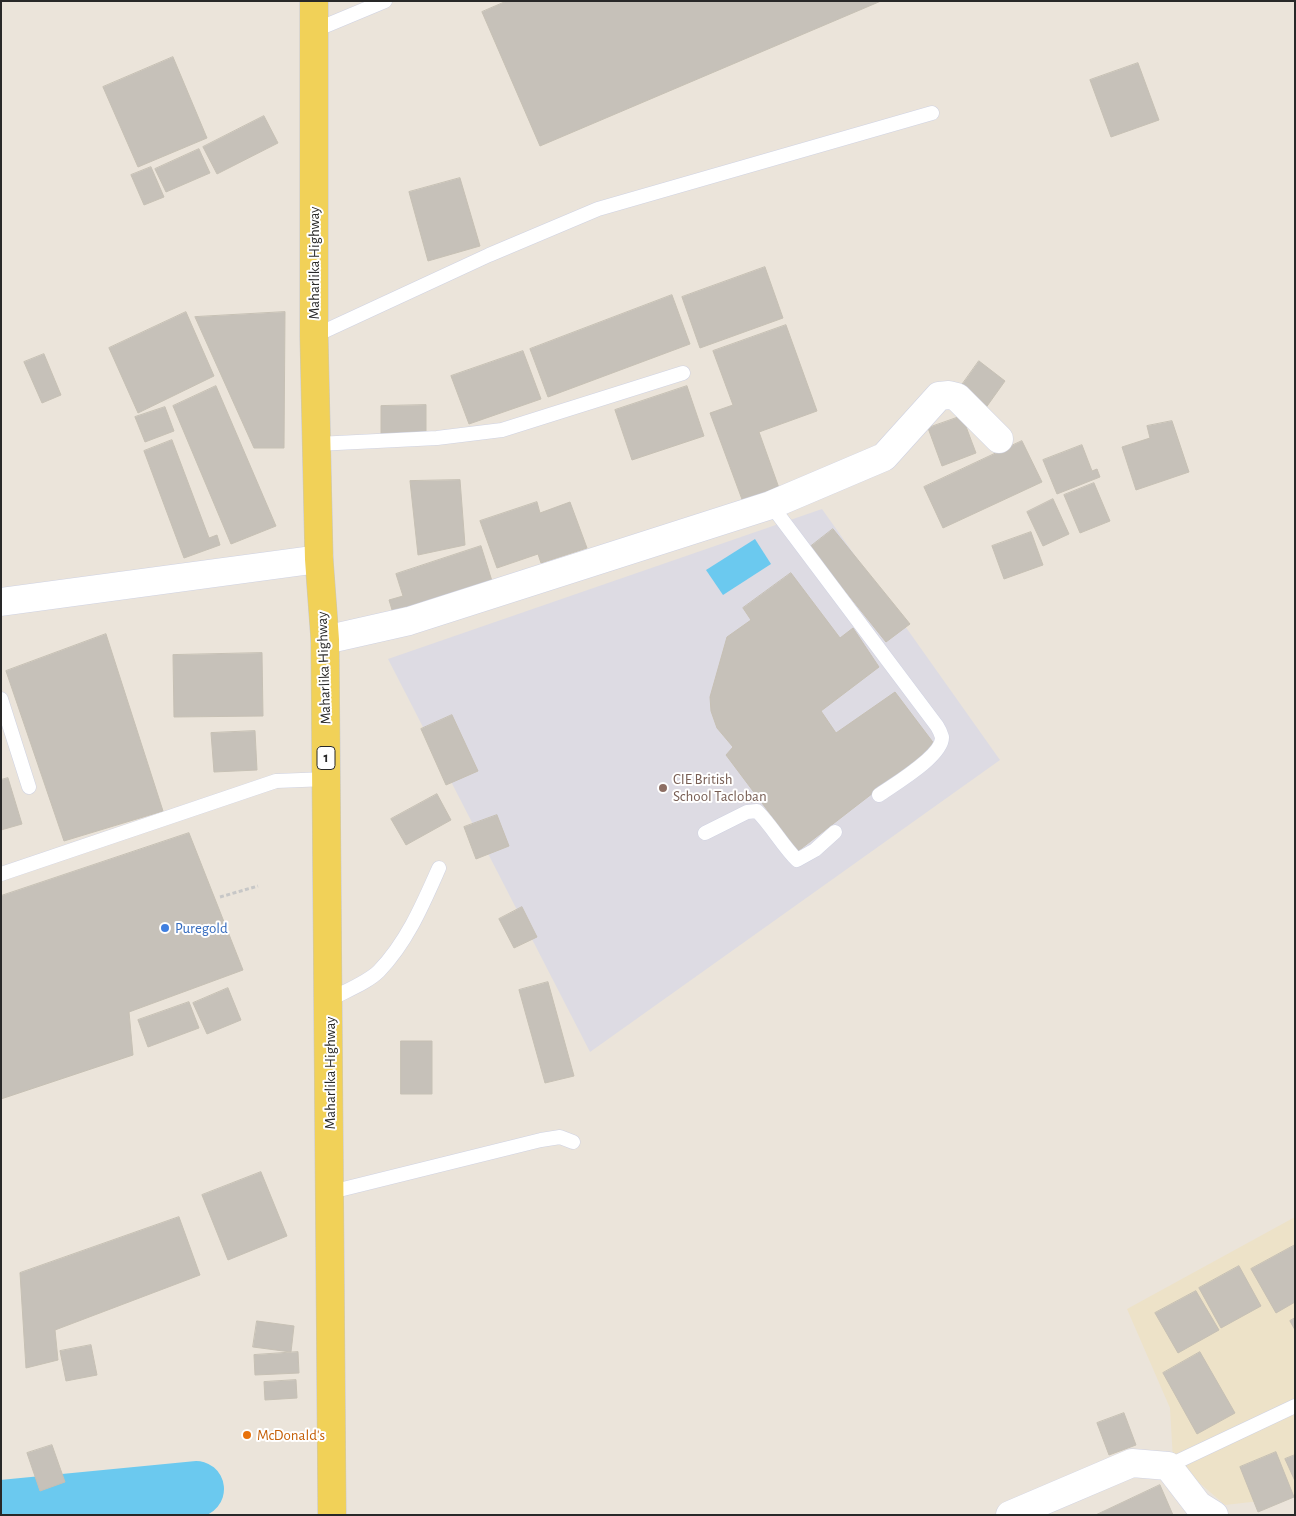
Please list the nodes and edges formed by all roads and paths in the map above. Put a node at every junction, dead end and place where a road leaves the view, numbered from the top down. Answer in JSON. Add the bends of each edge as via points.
{"nodes":[{"id":1,"x":314,"y":1,"type":"edge"},
{"id":2,"x":385,"y":1,"type":"edge"},
{"id":3,"x":313,"y":31,"type":"junction"},
{"id":4,"x":932,"y":113,"type":"dead end"},
{"id":5,"x":314,"y":336,"type":"junction"},
{"id":6,"x":682,"y":373,"type":"dead end"},
{"id":7,"x":999,"y":440,"type":"dead end"},
{"id":8,"x":317,"y":444,"type":"junction"},
{"id":9,"x":771,"y":505,"type":"junction"},
{"id":10,"x":319,"y":559,"type":"junction"},
{"id":11,"x":1,"y":602,"type":"edge"},
{"id":12,"x":325,"y":640,"type":"junction"},
{"id":13,"x":1,"y":699,"type":"edge"},
{"id":14,"x":327,"y":778,"type":"junction"},
{"id":15,"x":30,"y":787,"type":"dead end"},
{"id":16,"x":879,"y":795,"type":"dead end"},
{"id":17,"x":835,"y":832,"type":"dead end"},
{"id":18,"x":705,"y":833,"type":"dead end"},
{"id":19,"x":439,"y":868,"type":"dead end"},
{"id":20,"x":1,"y":874,"type":"edge"},
{"id":21,"x":258,"y":886,"type":"dead end"},
{"id":22,"x":220,"y":897,"type":"dead end"},
{"id":23,"x":329,"y":1000,"type":"junction"},
{"id":24,"x":573,"y":1142,"type":"dead end"},
{"id":25,"x":331,"y":1192,"type":"junction"},
{"id":26,"x":1295,"y":1406,"type":"edge"},
{"id":27,"x":1168,"y":1466,"type":"junction"},
{"id":28,"x":1046,"y":1508,"type":"edge"},
{"id":29,"x":332,"y":1515,"type":"edge"},
{"id":30,"x":1010,"y":1515,"type":"edge"},
{"id":31,"x":1214,"y":1515,"type":"edge"}],
"edges":[{"from":1,"to":3,"type":"main road","name":"Maharlika Highway","number":"1"},
{"from":2,"to":3,"type":"lane"},
{"from":3,"to":5,"type":"main road","name":"Maharlika Highway","number":"1"},
{"from":4,"to":5,"type":"lane","via":[[598,210],[490,255]]},
{"from":5,"to":8,"type":"main road","name":"Maharlika Highway","number":"1"},
{"from":6,"to":8,"type":"lane","via":[[502,430],[437,438]]},
{"from":7,"to":9,"type":"street","via":[[957,397],[939,396],[884,457]]},
{"from":8,"to":10,"type":"main road","name":"Maharlika Highway","number":"1"},
{"from":9,"to":12,"type":"street","via":[[409,622]]},
{"from":9,"to":16,"type":"lane","via":[[938,726],[942,737],[931,758]]},
{"from":10,"to":11,"type":"street"},
{"from":10,"to":12,"type":"main road","name":"Maharlika Highway","number":"1"},
{"from":12,"to":14,"type":"main road","name":"Maharlika Highway","number":"1"},
{"from":13,"to":15,"type":"lane"},
{"from":14,"to":20,"type":"lane","via":[[276,781]]},
{"from":14,"to":23,"type":"main road","name":"Maharlika Highway","number":"1"},
{"from":17,"to":18,"type":"lane","via":[[815,850],[797,860],[757,811],[747,812]]},
{"from":19,"to":23,"type":"lane","via":[[401,944],[378,972]]},
{"from":21,"to":22,"type":"path"},
{"from":23,"to":25,"type":"main road","name":"Maharlika Highway","number":"1"},
{"from":24,"to":25,"type":"lane","via":[[560,1137],[541,1140]]},
{"from":25,"to":29,"type":"main road","name":"Maharlika Highway","number":"1"},
{"from":26,"to":27,"type":"lane"},
{"from":27,"to":28,"type":"street","via":[[1132,1463]]},
{"from":27,"to":31,"type":"street","via":[[1198,1505]]},
{"from":28,"to":30,"type":"street"}]}
